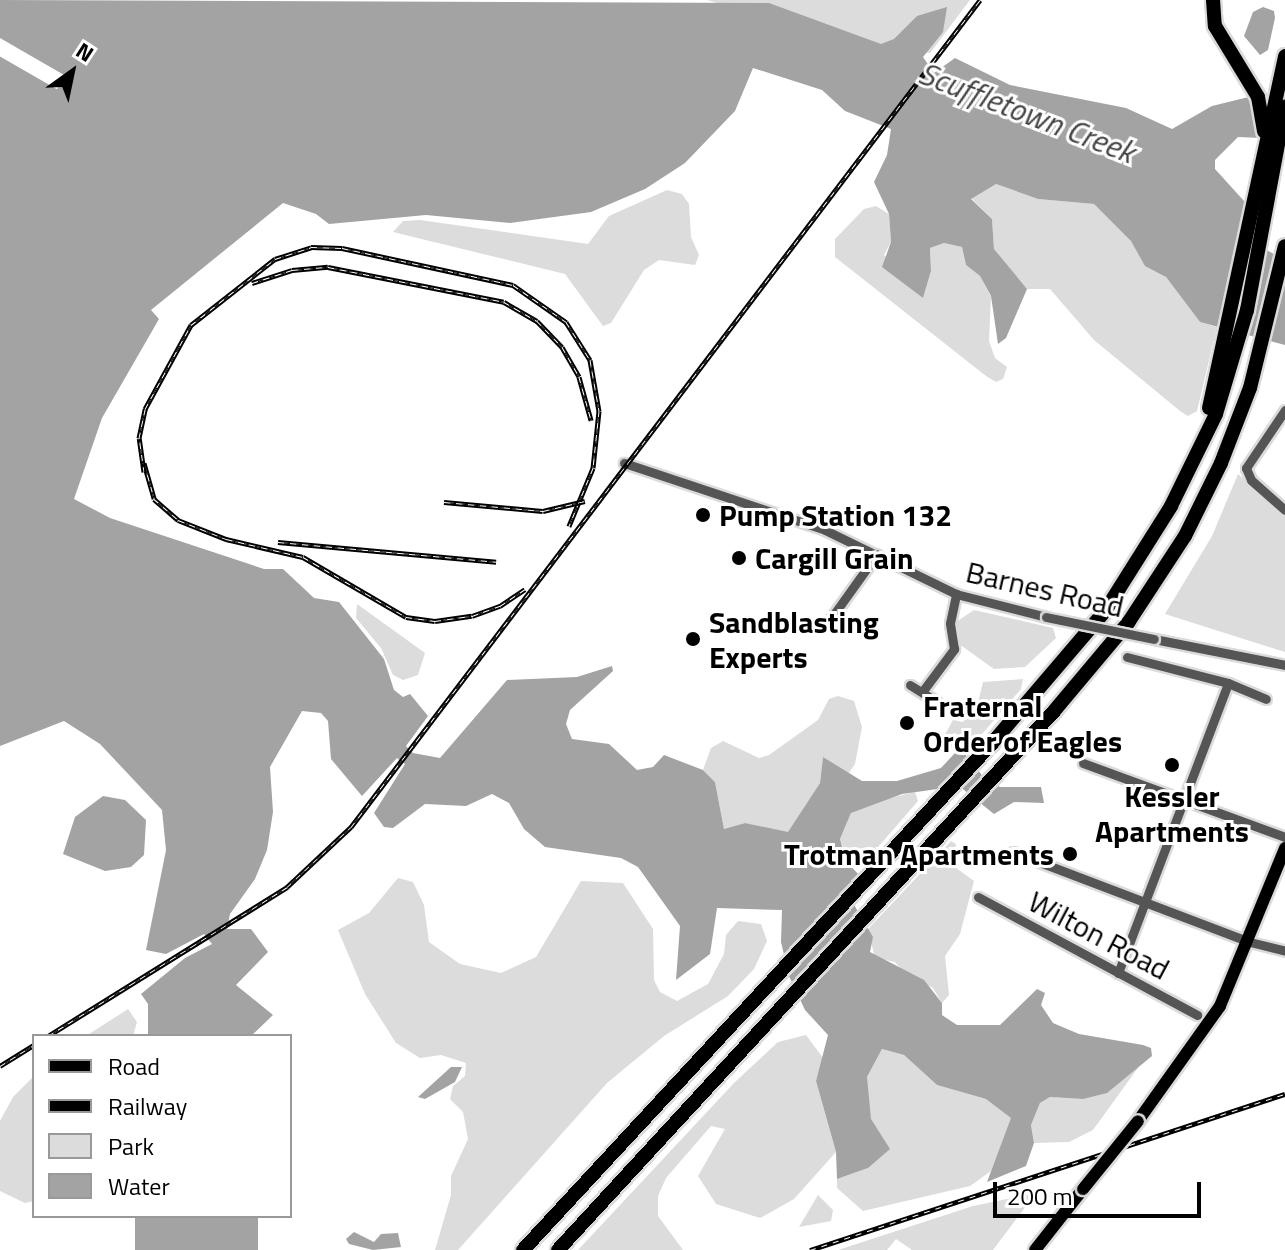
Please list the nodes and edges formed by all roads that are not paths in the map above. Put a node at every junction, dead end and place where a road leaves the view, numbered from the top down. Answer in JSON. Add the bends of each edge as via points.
{"nodes":[{"id":1,"x":1213,"y":0,"type":"edge"},
{"id":2,"x":1285,"y":56,"type":"edge"},
{"id":3,"x":1285,"y":107,"type":"edge"},
{"id":4,"x":1268,"y":164,"type":"junction"},
{"id":5,"x":1285,"y":246,"type":"edge"},
{"id":6,"x":1285,"y":410,"type":"edge"},
{"id":7,"x":624,"y":463,"type":"dead end"},
{"id":8,"x":1285,"y":510,"type":"edge"},
{"id":9,"x":877,"y":554,"type":"junction"},
{"id":10,"x":956,"y":594,"type":"junction"},
{"id":11,"x":829,"y":621,"type":"dead end"},
{"id":12,"x":1127,"y":657,"type":"dead end"},
{"id":13,"x":1285,"y":665,"type":"edge"},
{"id":14,"x":1228,"y":683,"type":"junction"},
{"id":15,"x":910,"y":685,"type":"dead end"},
{"id":16,"x":922,"y":692,"type":"junction"},
{"id":17,"x":1266,"y":699,"type":"dead end"},
{"id":18,"x":936,"y":701,"type":"dead end"},
{"id":19,"x":1083,"y":763,"type":"dead end"},
{"id":20,"x":1183,"y":799,"type":"junction"},
{"id":21,"x":1285,"y":837,"type":"edge"},
{"id":22,"x":1285,"y":848,"type":"edge"},
{"id":23,"x":1013,"y":852,"type":"dead end"},
{"id":24,"x":978,"y":897,"type":"dead end"},
{"id":25,"x":1145,"y":904,"type":"junction"},
{"id":26,"x":1250,"y":942,"type":"junction"},
{"id":27,"x":1285,"y":951,"type":"edge"},
{"id":28,"x":1118,"y":973,"type":"junction"},
{"id":29,"x":1197,"y":1015,"type":"dead end"},
{"id":30,"x":523,"y":1250,"type":"edge"},
{"id":31,"x":558,"y":1250,"type":"edge"},
{"id":32,"x":1035,"y":1250,"type":"edge"}],
"edges":[{"from":1,"to":4,"type":"highway","via":[[1212,17],[1220,38],[1252,83],[1264,120]]},
{"from":2,"to":4,"type":"highway"},
{"from":3,"to":4,"type":"highway"},
{"from":4,"to":30,"type":"highway","via":[[1230,354],[1197,455],[1105,611],[994,741]]},
{"from":5,"to":31,"type":"highway","via":[[1257,363],[1214,480],[1168,564],[1101,658]]},
{"from":6,"to":8,"type":"street","via":[[1248,458],[1247,471]]},
{"from":7,"to":9,"type":"street","name":"Barnes Road","via":[[825,530]]},
{"from":9,"to":10,"type":"street","name":"Barnes Road"},
{"from":9,"to":11,"type":"street"},
{"from":10,"to":13,"type":"street","name":"Barnes Road","bridge":true},
{"from":10,"to":16,"type":"street","via":[[950,623],[954,649]]},
{"from":12,"to":14,"type":"street","name":"Barnes Road"},
{"from":14,"to":17,"type":"street","name":"Barnes Road"},
{"from":14,"to":20,"type":"street"},
{"from":15,"to":16,"type":"street"},
{"from":16,"to":18,"type":"street"},
{"from":19,"to":20,"type":"street"},
{"from":20,"to":21,"type":"street"},
{"from":20,"to":25,"type":"street"},
{"from":22,"to":26,"type":"main road"},
{"from":23,"to":25,"type":"street"},
{"from":24,"to":28,"type":"street","name":"Wilton Road"},
{"from":25,"to":26,"type":"street"},
{"from":25,"to":28,"type":"street"},
{"from":26,"to":27,"type":"street"},
{"from":26,"to":32,"type":"main road","bridge":true,"via":[[1210,1023]]},
{"from":28,"to":29,"type":"street","name":"Wilton Road"}]}
